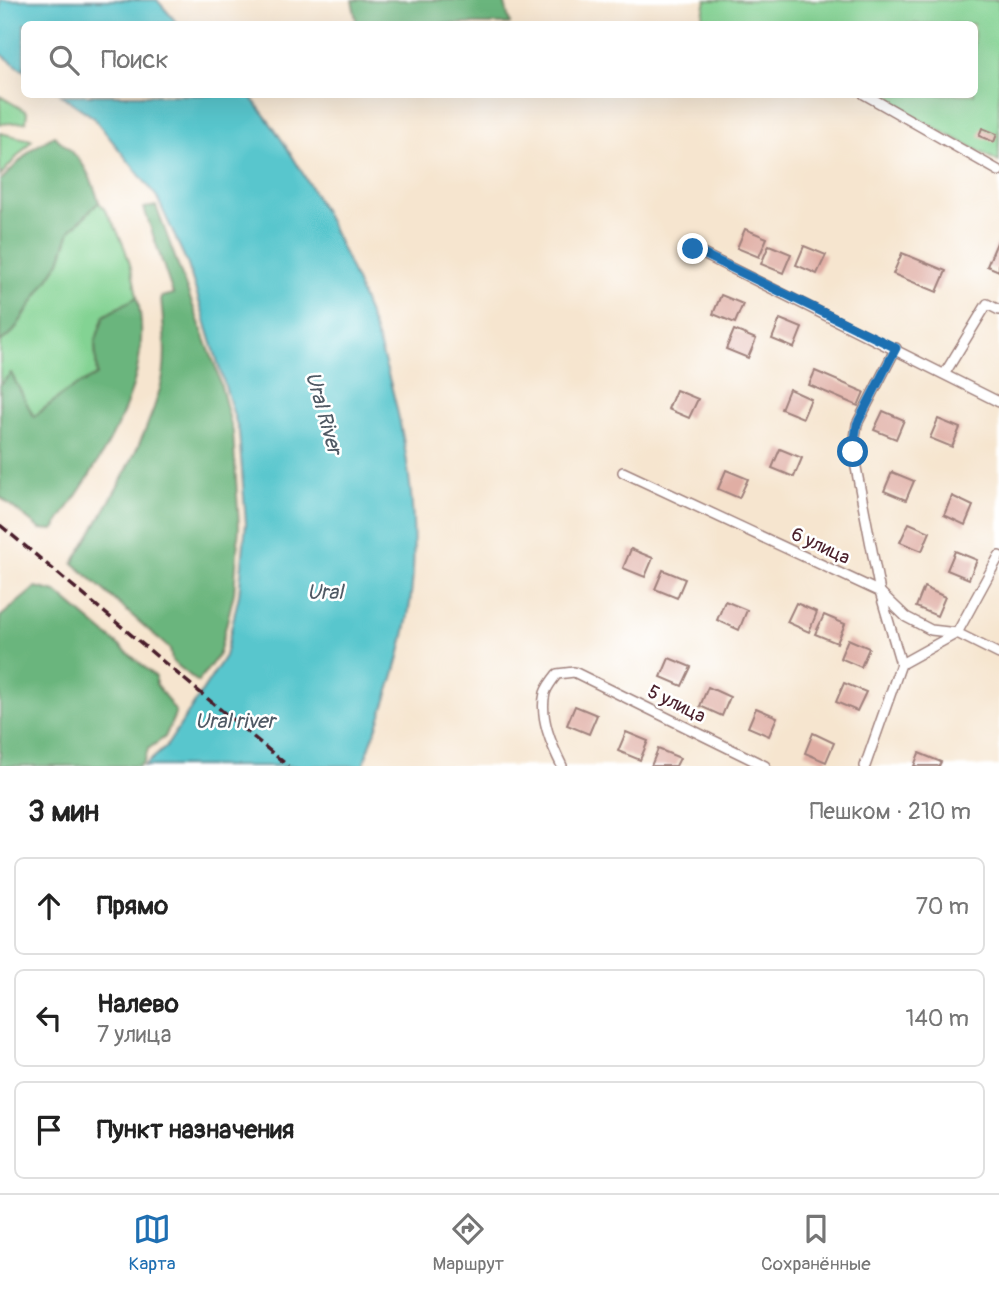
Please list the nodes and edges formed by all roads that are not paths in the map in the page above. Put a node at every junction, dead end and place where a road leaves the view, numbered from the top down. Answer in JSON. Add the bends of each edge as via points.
{"nodes":[{"id":1,"x":870,"y":98,"type":"edge"},
{"id":2,"x":999,"y":171,"type":"edge"},
{"id":3,"x":693,"y":249,"type":"dead end"},
{"id":4,"x":999,"y":310,"type":"edge"},
{"id":5,"x":896,"y":348,"type":"junction"},
{"id":6,"x":945,"y":373,"type":"junction"},
{"id":7,"x":999,"y":402,"type":"edge"},
{"id":8,"x":623,"y":472,"type":"dead end"},
{"id":9,"x":999,"y":556,"type":"edge"},
{"id":10,"x":880,"y":592,"type":"junction"},
{"id":11,"x":957,"y":633,"type":"junction"},
{"id":12,"x":999,"y":654,"type":"edge"},
{"id":13,"x":901,"y":664,"type":"junction"},
{"id":14,"x":562,"y":766,"type":"edge"},
{"id":15,"x":765,"y":766,"type":"edge"},
{"id":16,"x":865,"y":766,"type":"edge"}],
"edges":[{"from":1,"to":2,"type":"street"},
{"from":3,"to":5,"type":"street"},
{"from":4,"to":6,"type":"street","via":[[987,304]]},
{"from":5,"to":6,"type":"street"},
{"from":5,"to":10,"type":"street","via":[[857,424],[853,452]]},
{"from":6,"to":7,"type":"street"},
{"from":8,"to":10,"type":"street","name":"6 улица"},
{"from":9,"to":11,"type":"street"},
{"from":10,"to":11,"type":"street","name":"6 улица","via":[[906,617],[931,630]]},
{"from":10,"to":13,"type":"street"},
{"from":11,"to":12,"type":"street","name":"6 улица"},
{"from":11,"to":13,"type":"street"},
{"from":13,"to":16,"type":"street"},
{"from":14,"to":15,"type":"street","name":"5 улица","via":[[545,716],[545,692],[557,674],[574,672]]}]}
